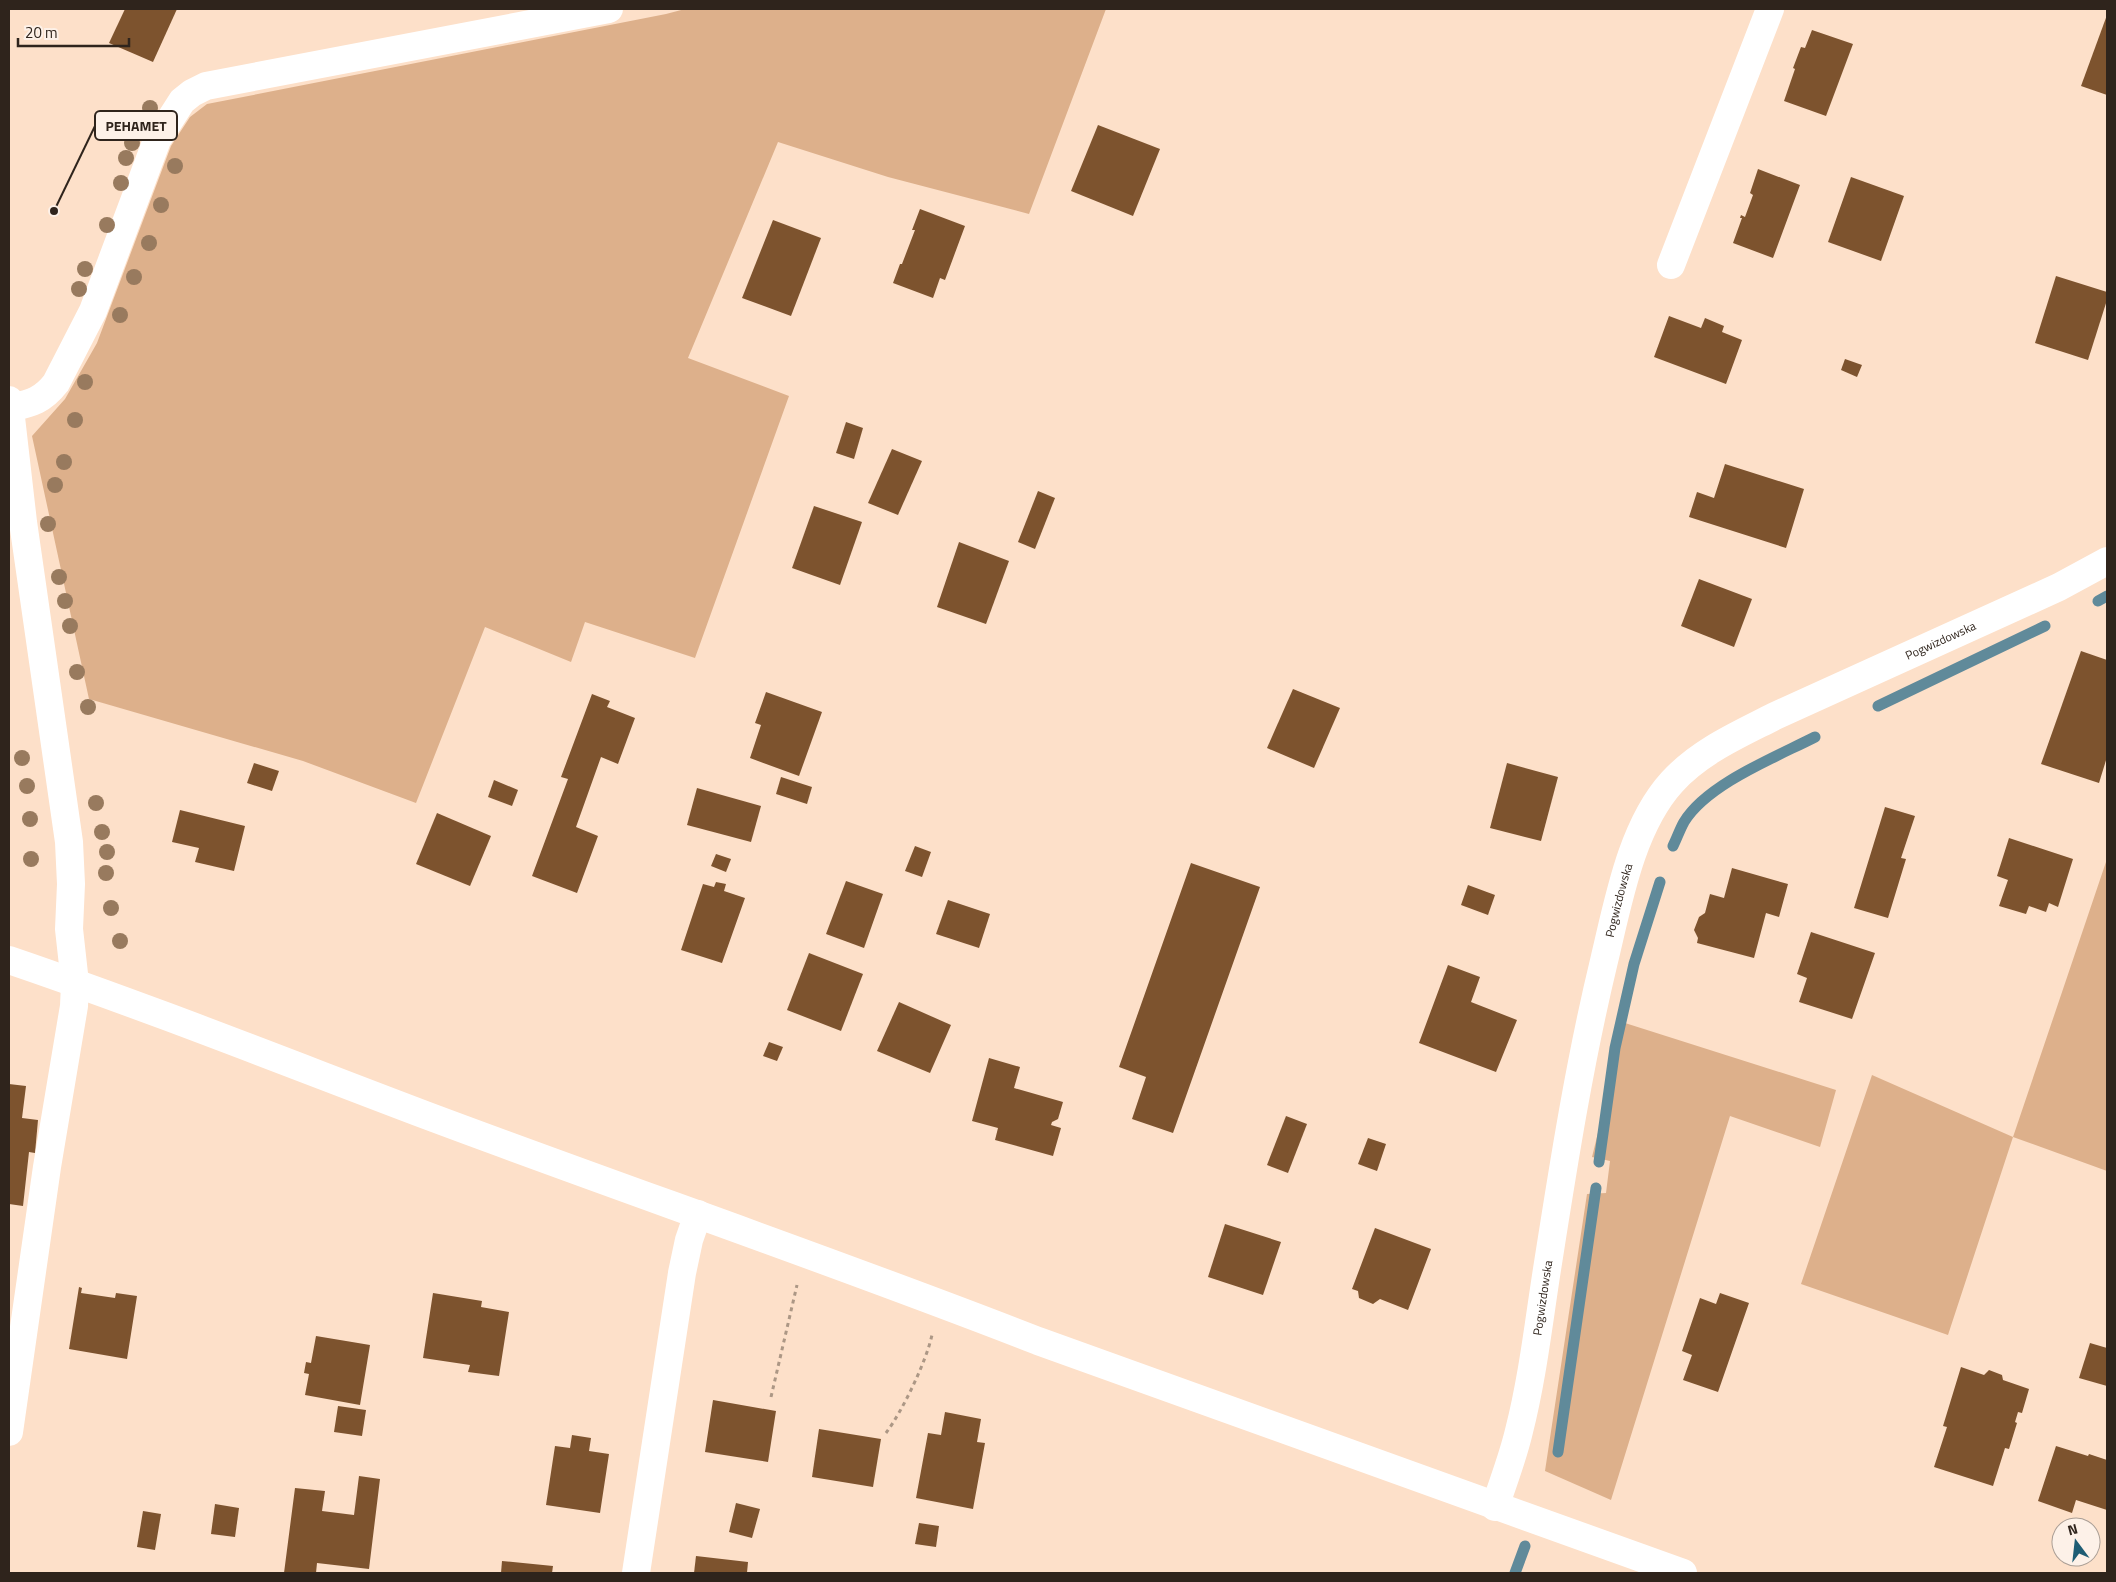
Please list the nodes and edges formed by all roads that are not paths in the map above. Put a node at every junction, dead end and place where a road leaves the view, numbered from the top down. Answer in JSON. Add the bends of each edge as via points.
{"nodes":[{"id":1,"x":609,"y":9,"type":"edge"},
{"id":2,"x":1770,"y":9,"type":"edge"},
{"id":3,"x":1671,"y":265,"type":"dead end"},
{"id":4,"x":9,"y":404,"type":"edge"},
{"id":5,"x":2107,"y":560,"type":"edge"},
{"id":6,"x":9,"y":960,"type":"edge"},
{"id":7,"x":75,"y":983,"type":"junction"},
{"id":8,"x":698,"y":1214,"type":"junction"},
{"id":9,"x":9,"y":1432,"type":"edge"},
{"id":10,"x":1495,"y":1507,"type":"junction"},
{"id":11,"x":1652,"y":1568,"type":"edge"},
{"id":12,"x":636,"y":1573,"type":"edge"},
{"id":13,"x":1683,"y":1573,"type":"edge"}],
"edges":[{"from":1,"to":4,"type":"street","via":[[206,86],[192,93],[173,113],[156,140],[94,311],[56,383],[37,401]]},
{"from":2,"to":3,"type":"street"},
{"from":4,"to":7,"type":"street","via":[[69,842],[69,929]]},
{"from":5,"to":10,"type":"street","name":"Pogwizdowska","via":[[2059,587],[1729,740],[1699,758],[1672,782],[1648,816],[1621,892],[1589,1023],[1529,1382],[1519,1433]]},
{"from":6,"to":7,"type":"street"},
{"from":7,"to":8,"type":"street"},
{"from":7,"to":9,"type":"street"},
{"from":8,"to":10,"type":"street"},
{"from":8,"to":12,"type":"street","via":[[682,1273]]},
{"from":10,"to":11,"type":"street"},
{"from":11,"to":13,"type":"street"}]}
